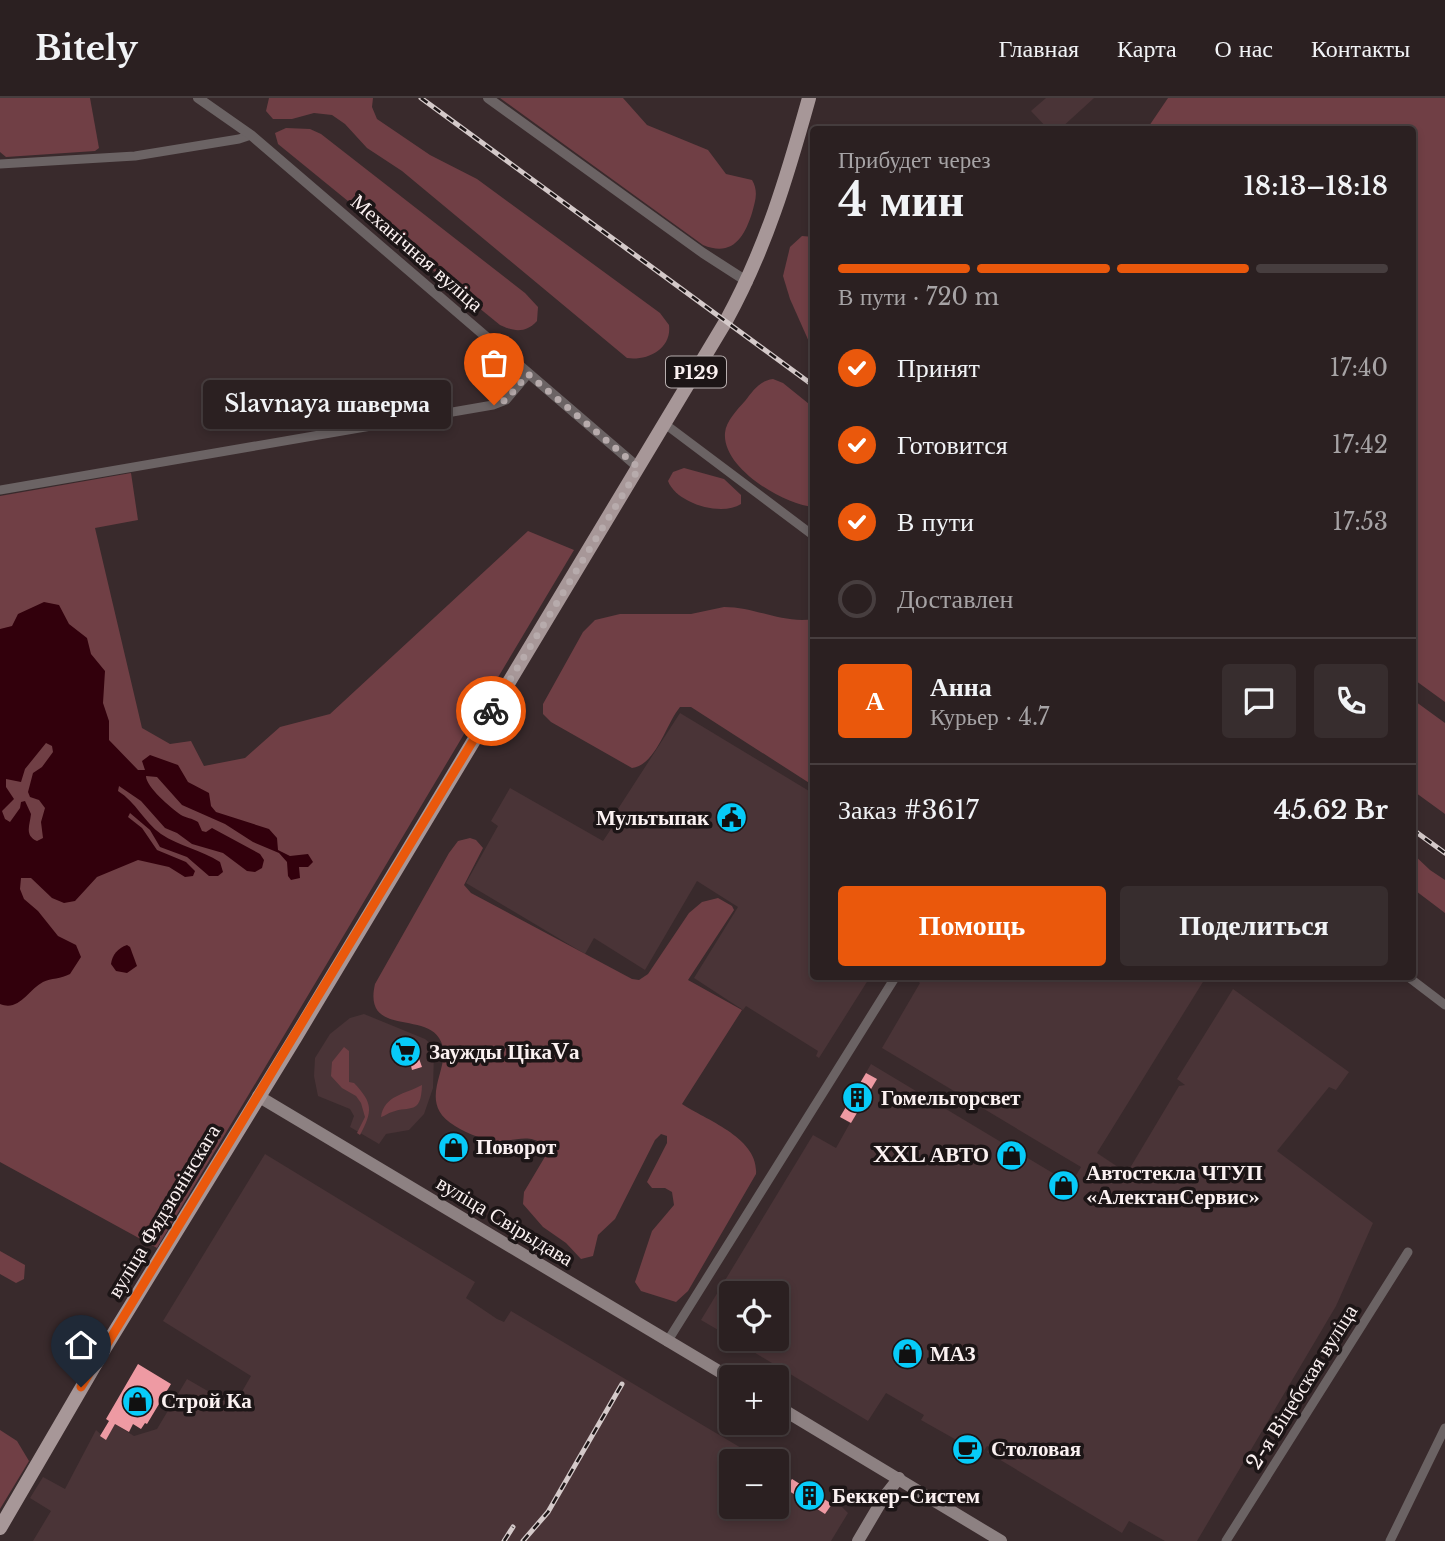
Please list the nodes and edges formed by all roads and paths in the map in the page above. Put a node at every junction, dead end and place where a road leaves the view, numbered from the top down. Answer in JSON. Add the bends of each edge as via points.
{"nodes":[{"id":1,"x":198,"y":98,"type":"edge"},
{"id":2,"x":488,"y":98,"type":"edge"},
{"id":3,"x":809,"y":98,"type":"edge"},
{"id":4,"x":251,"y":135,"type":"junction"},
{"id":5,"x":0,"y":164,"type":"edge"},
{"id":6,"x":748,"y":282,"type":"junction"},
{"id":7,"x":528,"y":374,"type":"junction"},
{"id":8,"x":665,"y":424,"type":"junction"},
{"id":9,"x":639,"y":468,"type":"junction"},
{"id":10,"x":0,"y":488,"type":"edge"},
{"id":11,"x":810,"y":533,"type":"edge"},
{"id":12,"x":893,"y":980,"type":"edge"},
{"id":13,"x":1412,"y":980,"type":"edge"},
{"id":14,"x":1445,"y":1005,"type":"edge"},
{"id":15,"x":258,"y":1096,"type":"junction"},
{"id":16,"x":1408,"y":1252,"type":"dead end"},
{"id":17,"x":667,"y":1342,"type":"junction"},
{"id":18,"x":719,"y":1372,"type":"edge"},
{"id":19,"x":789,"y":1413,"type":"edge"},
{"id":20,"x":1445,"y":1428,"type":"edge"},
{"id":21,"x":899,"y":1478,"type":"junction"},
{"id":22,"x":0,"y":1528,"type":"edge"},
{"id":23,"x":858,"y":1541,"type":"edge"},
{"id":24,"x":1001,"y":1541,"type":"edge"},
{"id":25,"x":1226,"y":1541,"type":"edge"},
{"id":26,"x":1390,"y":1541,"type":"edge"}],
"edges":[{"from":1,"to":4,"type":"street","name":"Механічная вуліца"},
{"from":2,"to":6,"type":"street"},
{"from":3,"to":6,"type":"main road","number":"Р129","via":[[777,209]]},
{"from":4,"to":5,"type":"street","via":[[135,156]]},
{"from":4,"to":7,"type":"street","name":"Механічная вуліца"},
{"from":6,"to":8,"type":"main road","number":"Р129"},
{"from":7,"to":9,"type":"street","name":"Механічная вуліца"},
{"from":7,"to":10,"type":"street","via":[[506,400],[494,405]]},
{"from":8,"to":9,"type":"main road","number":"Р129"},
{"from":8,"to":11,"type":"street"},
{"from":9,"to":15,"type":"main road","number":"Р129"},
{"from":12,"to":17,"type":"street"},
{"from":13,"to":14,"type":"street"},
{"from":15,"to":17,"type":"main road","name":"вуліца Свірыдава"},
{"from":15,"to":22,"type":"main road","name":"вуліца Фядзюнінскага","number":"Р129"},
{"from":16,"to":25,"type":"street","name":"2-я Віцебская вуліца"},
{"from":17,"to":18,"type":"main road","name":"вуліца Свірыдава"},
{"from":19,"to":21,"type":"main road"},
{"from":20,"to":26,"type":"street"},
{"from":21,"to":23,"type":"main road"},
{"from":21,"to":24,"type":"main road"}]}
